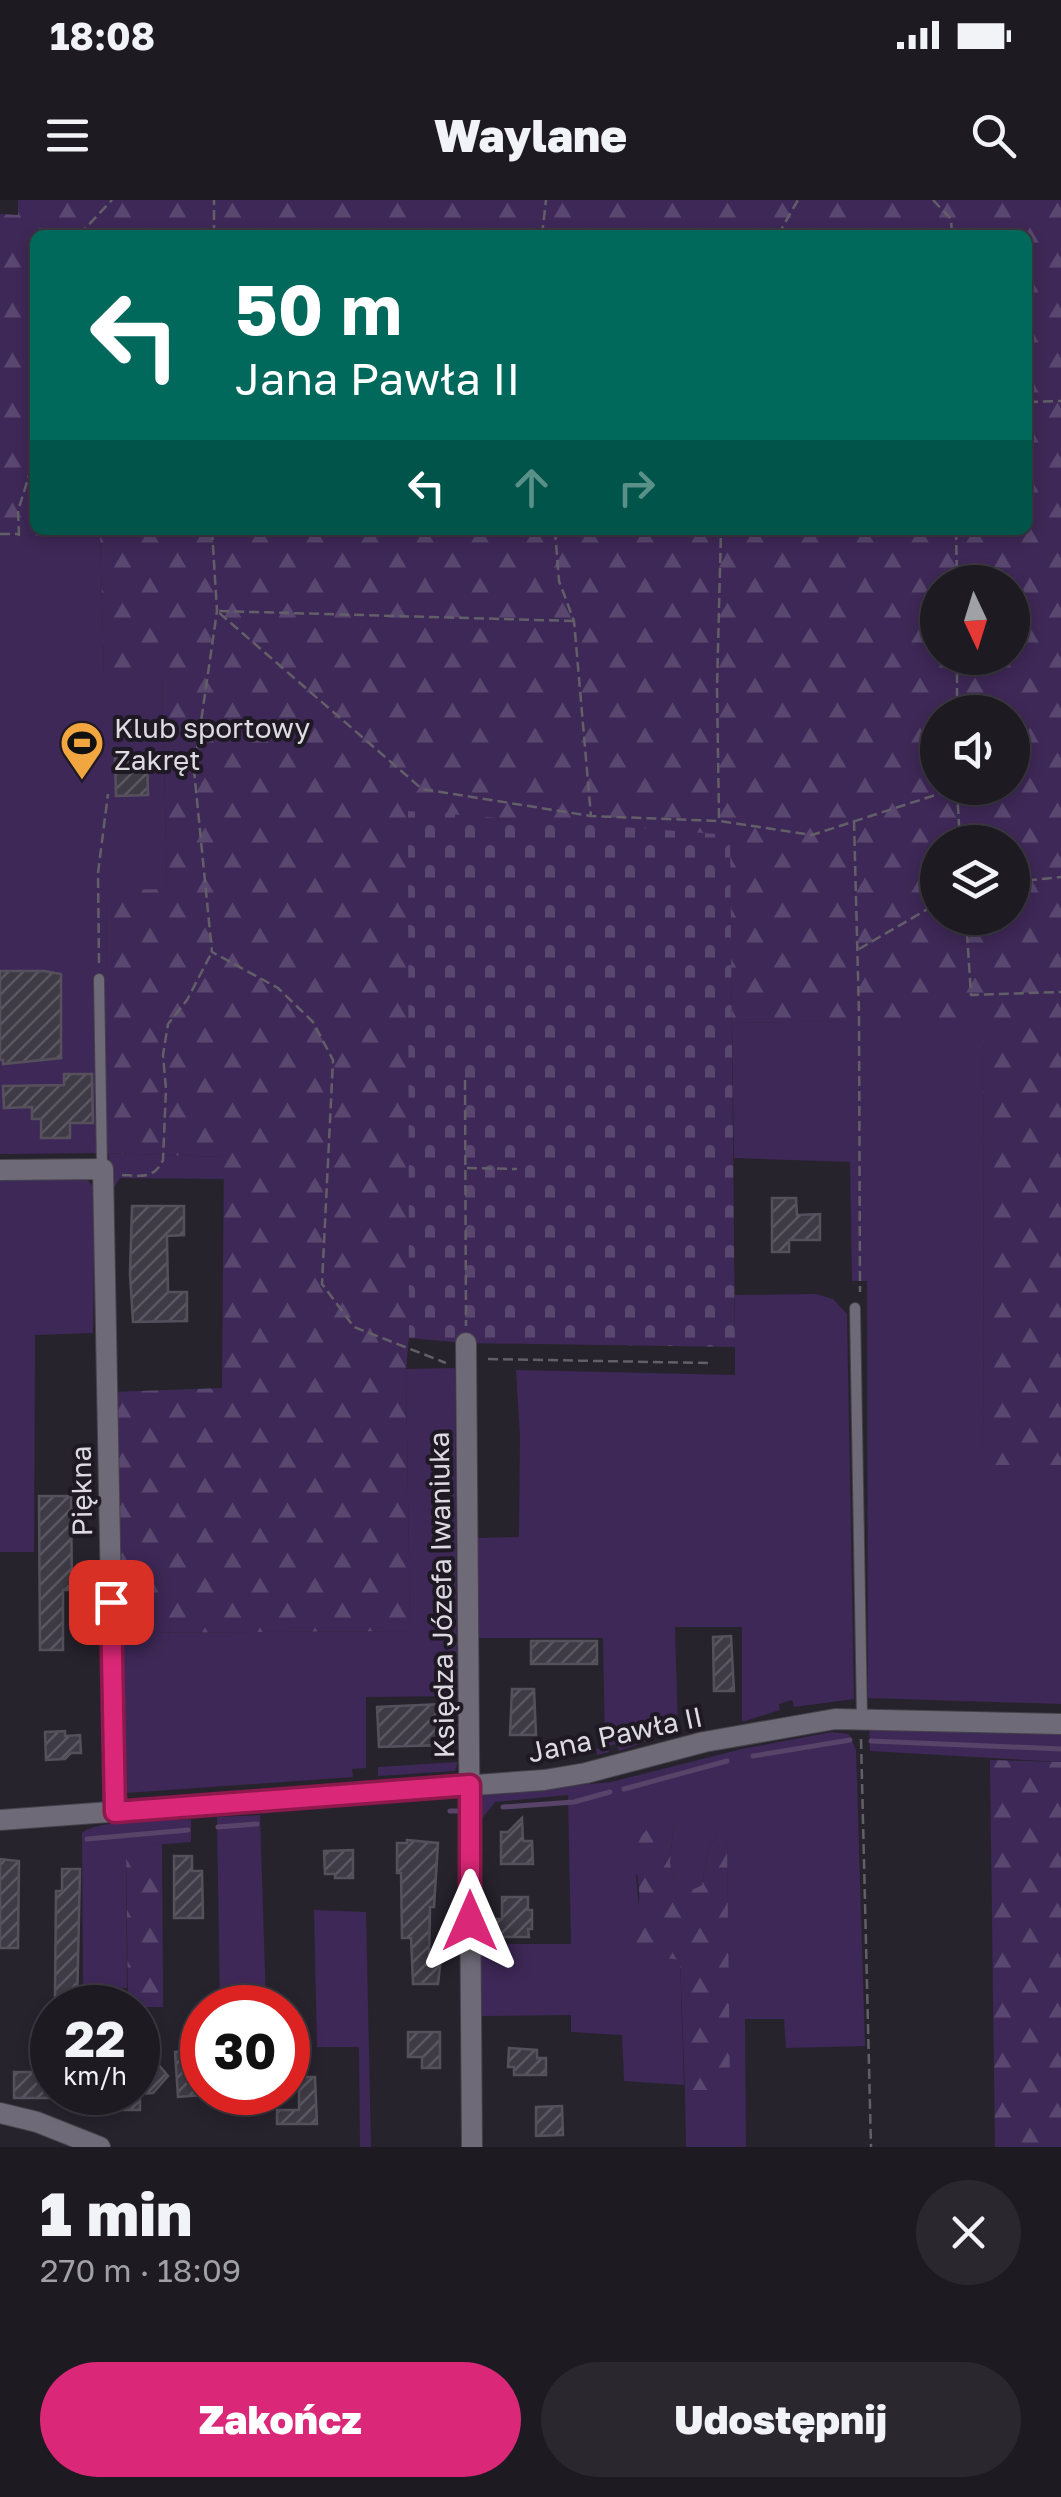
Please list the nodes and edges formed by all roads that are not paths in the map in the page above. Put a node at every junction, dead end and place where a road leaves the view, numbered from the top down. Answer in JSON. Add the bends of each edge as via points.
{"nodes":[{"id":1,"x":99,"y":979,"type":"road end"},
{"id":2,"x":0,"y":1170,"type":"edge"},
{"id":3,"x":102,"y":1170,"type":"junction"},
{"id":4,"x":855,"y":1308,"type":"road end"},
{"id":5,"x":466,"y":1357,"type":"road end"},
{"id":6,"x":862,"y":1718,"type":"junction"},
{"id":7,"x":1061,"y":1724,"type":"edge"},
{"id":8,"x":470,"y":1785,"type":"junction"},
{"id":9,"x":115,"y":1812,"type":"junction"},
{"id":10,"x":0,"y":1820,"type":"edge"},
{"id":11,"x":0,"y":2113,"type":"edge"},
{"id":12,"x":100,"y":2147,"type":"edge"},
{"id":13,"x":472,"y":2147,"type":"edge"}],
"edges":[{"from":1,"to":3,"type":"lane"},
{"from":2,"to":3,"type":"street"},
{"from":3,"to":9,"type":"street","name":"Piękna"},
{"from":4,"to":6,"type":"lane"},
{"from":5,"to":8,"type":"street","name":"Księdza Józefa Iwaniuka"},
{"from":6,"to":7,"type":"street","name":"Jana Pawła II"},
{"from":6,"to":8,"type":"street","name":"Jana Pawła II","via":[[704,1742],[586,1774]]},
{"from":8,"to":9,"type":"street","name":"Jana Pawła II"},
{"from":8,"to":13,"type":"street","name":"Księdza Józefa Iwaniuka"},
{"from":9,"to":10,"type":"street","name":"Jana Pawła II"},
{"from":11,"to":12,"type":"street"}]}
